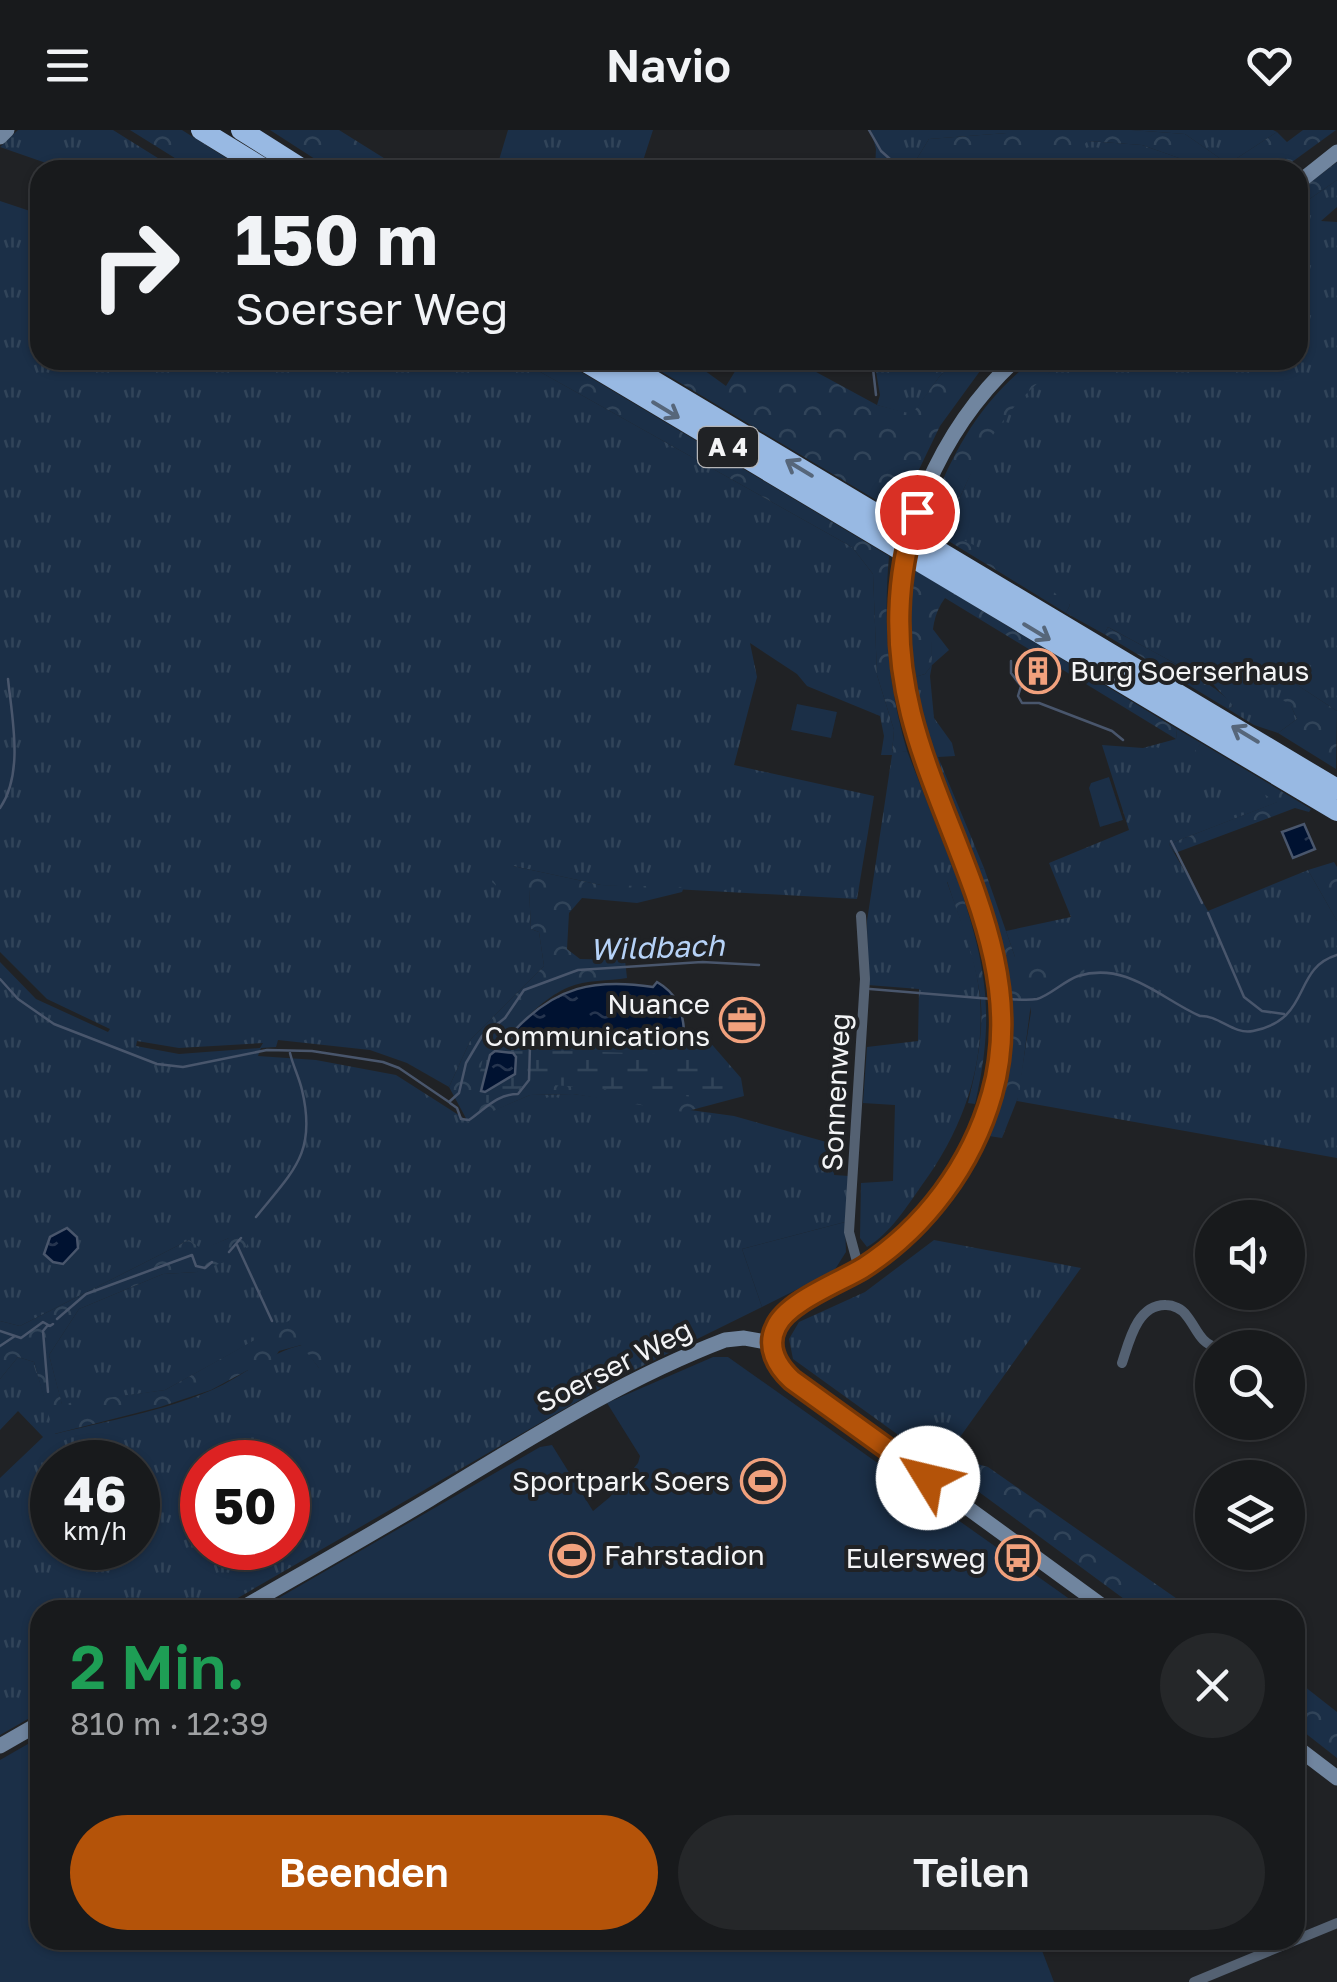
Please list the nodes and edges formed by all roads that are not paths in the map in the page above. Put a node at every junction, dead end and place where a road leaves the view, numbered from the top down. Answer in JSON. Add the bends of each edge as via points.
{"nodes":[{"id":1,"x":6,"y":130,"type":"edge"},
{"id":2,"x":201,"y":130,"type":"edge"},
{"id":3,"x":241,"y":130,"type":"edge"},
{"id":4,"x":0,"y":136,"type":"edge"},
{"id":5,"x":1337,"y":152,"type":"edge"},
{"id":6,"x":250,"y":160,"type":"edge"},
{"id":7,"x":288,"y":160,"type":"edge"},
{"id":8,"x":1308,"y":175,"type":"edge"},
{"id":9,"x":599,"y":370,"type":"edge"},
{"id":10,"x":635,"y":370,"type":"edge"},
{"id":11,"x":1005,"y":370,"type":"edge"},
{"id":12,"x":1330,"y":796,"type":"edge"},
{"id":13,"x":861,"y":916,"type":"dead end"},
{"id":14,"x":863,"y":1268,"type":"junction"},
{"id":15,"x":1196,"y":1330,"type":"edge"},
{"id":16,"x":771,"y":1342,"type":"junction"},
{"id":17,"x":1122,"y":1363,"type":"dead end"},
{"id":18,"x":256,"y":1600,"type":"edge"},
{"id":19,"x":1094,"y":1600,"type":"edge"},
{"id":20,"x":30,"y":1729,"type":"edge"},
{"id":21,"x":0,"y":1746,"type":"edge"},
{"id":22,"x":1305,"y":1754,"type":"edge"},
{"id":23,"x":1337,"y":1778,"type":"edge"},
{"id":24,"x":1337,"y":1923,"type":"edge"},
{"id":25,"x":1305,"y":1936,"type":"edge"},
{"id":26,"x":1272,"y":1950,"type":"edge"},
{"id":27,"x":1194,"y":1982,"type":"edge"}],
"edges":[{"from":1,"to":4,"type":"main road"},
{"from":2,"to":6,"type":"highway"},
{"from":3,"to":7,"type":"highway"},
{"from":5,"to":8,"type":"main road"},
{"from":9,"to":12,"type":"highway","number":"A 4","one_way":true},
{"from":12,"to":10,"type":"highway","number":"A 4","one_way":true},
{"from":11,"to":14,"type":"main road","bridge":true,"via":[[956,430],[926,488],[900,586],[902,666],[912,717],[984,914],[1001,994],[1000,1052],[966,1159],[930,1210]]},
{"from":13,"to":14,"type":"street","name":"Sonnenweg","via":[[864,979],[850,1232]]},
{"from":14,"to":16,"type":"main road","via":[[788,1311]]},
{"from":15,"to":17,"type":"street","via":[[1186,1312],[1158,1306],[1138,1321]]},
{"from":16,"to":18,"type":"main road","name":"Soerser Weg","via":[[725,1340],[600,1398]]},
{"from":16,"to":19,"type":"main road","via":[[792,1380]]},
{"from":20,"to":21,"type":"main road"},
{"from":22,"to":23,"type":"main road"},
{"from":24,"to":25,"type":"street"},
{"from":26,"to":27,"type":"street"}]}
